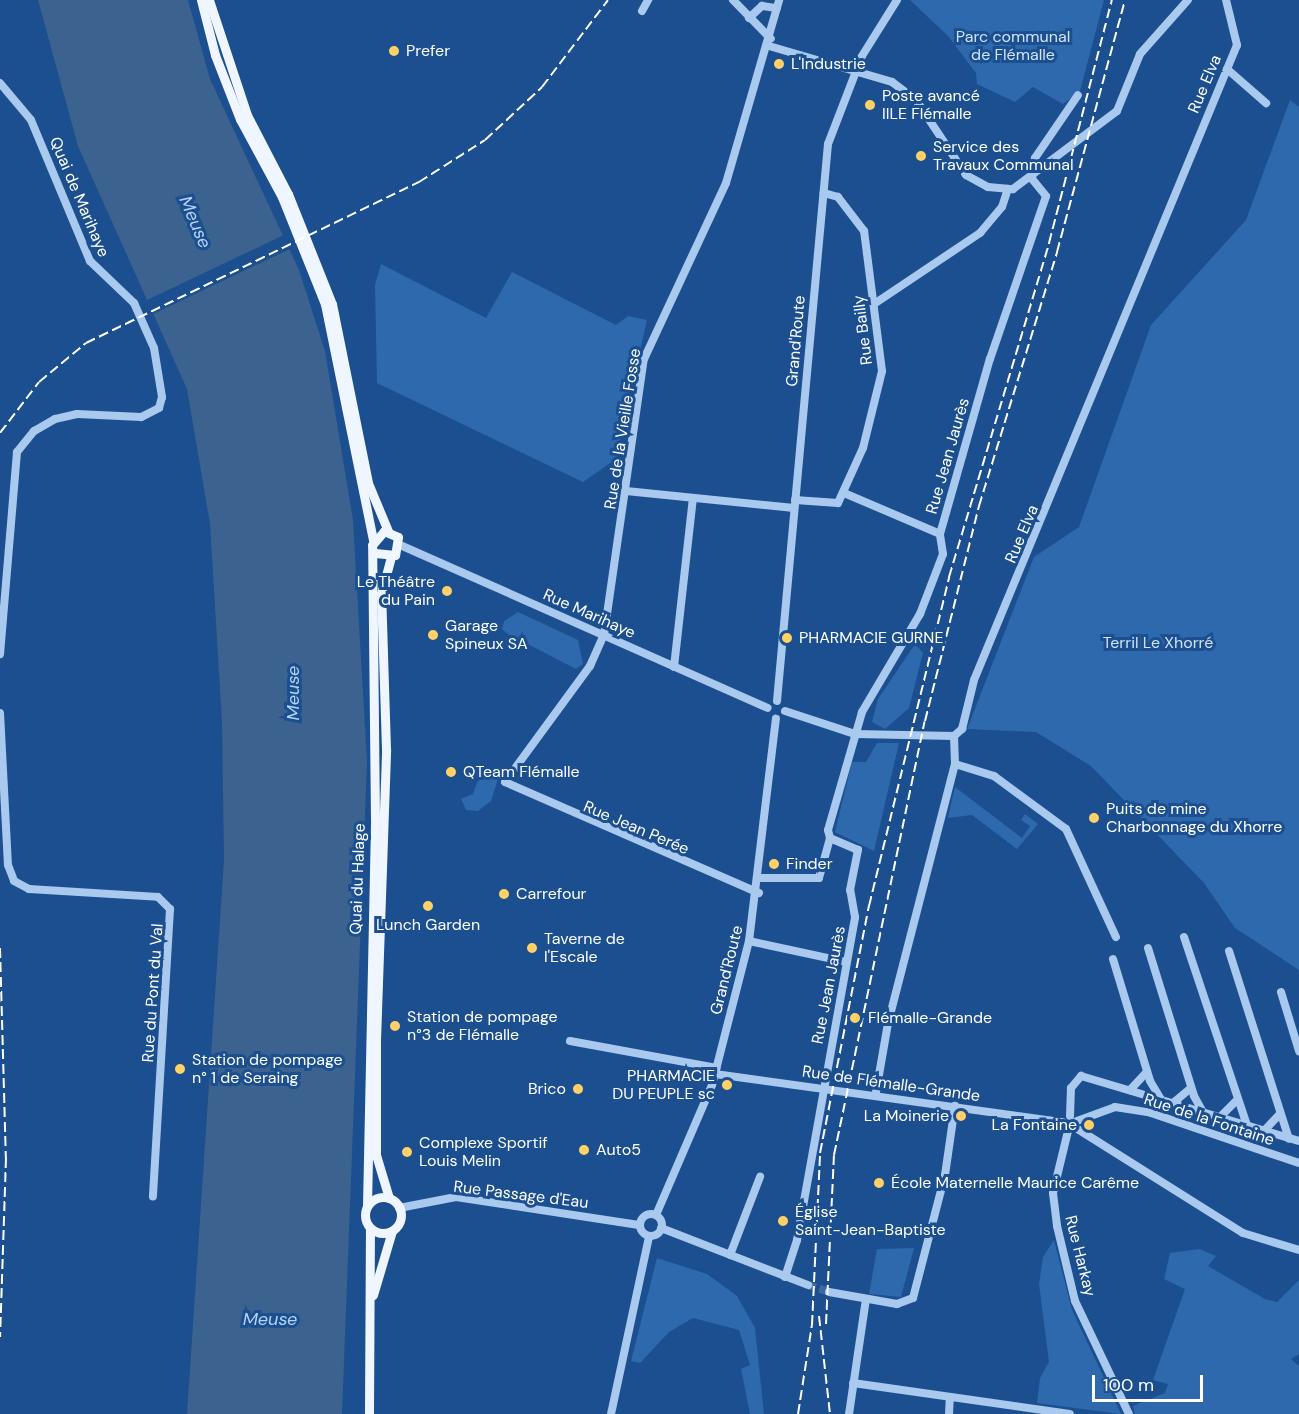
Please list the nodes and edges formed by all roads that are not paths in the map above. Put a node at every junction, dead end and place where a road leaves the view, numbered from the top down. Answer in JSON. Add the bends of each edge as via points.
{"nodes":[{"id":1,"x":201,"y":0,"type":"edge"},
{"id":2,"x":209,"y":0,"type":"edge"},
{"id":3,"x":648,"y":0,"type":"edge"},
{"id":4,"x":733,"y":0,"type":"edge"},
{"id":5,"x":897,"y":0,"type":"edge"},
{"id":6,"x":1188,"y":0,"type":"edge"},
{"id":7,"x":1226,"y":0,"type":"edge"},
{"id":8,"x":778,"y":4,"type":"edge"},
{"id":9,"x":642,"y":11,"type":"dead end"},
{"id":10,"x":749,"y":18,"type":"junction"},
{"id":11,"x":770,"y":43,"type":"junction"},
{"id":12,"x":1227,"y":69,"type":"junction"},
{"id":13,"x":855,"y":73,"type":"junction"},
{"id":14,"x":0,"y":83,"type":"edge"},
{"id":15,"x":1078,"y":95,"type":"dead end"},
{"id":16,"x":1266,"y":103,"type":"dead end"},
{"id":17,"x":1032,"y":179,"type":"junction"},
{"id":18,"x":1008,"y":189,"type":"junction"},
{"id":19,"x":824,"y":193,"type":"junction"},
{"id":20,"x":874,"y":304,"type":"junction"},
{"id":21,"x":626,"y":491,"type":"junction"},
{"id":22,"x":844,"y":493,"type":"junction"},
{"id":23,"x":693,"y":498,"type":"junction"},
{"id":24,"x":794,"y":504,"type":"junction"},
{"id":25,"x":388,"y":531,"type":"junction"},
{"id":26,"x":940,"y":534,"type":"junction"},
{"id":27,"x":373,"y":540,"type":"junction"},
{"id":28,"x":400,"y":545,"type":"junction"},
{"id":29,"x":375,"y":553,"type":"junction"},
{"id":30,"x":391,"y":557,"type":"junction"},
{"id":31,"x":604,"y":635,"type":"junction"},
{"id":32,"x":0,"y":654,"type":"edge"},
{"id":33,"x":674,"y":667,"type":"junction"},
{"id":34,"x":777,"y":701,"type":"junction"},
{"id":35,"x":768,"y":708,"type":"junction"},
{"id":36,"x":785,"y":711,"type":"junction"},
{"id":37,"x":0,"y":713,"type":"edge"},
{"id":38,"x":776,"y":719,"type":"junction"},
{"id":39,"x":855,"y":734,"type":"junction"},
{"id":40,"x":954,"y":736,"type":"junction"},
{"id":41,"x":955,"y":764,"type":"junction"},
{"id":42,"x":505,"y":783,"type":"joint"},
{"id":43,"x":830,"y":838,"type":"junction"},
{"id":44,"x":760,"y":878,"type":"junction"},
{"id":45,"x":759,"y":893,"type":"junction"},
{"id":46,"x":1116,"y":937,"type":"dead end"},
{"id":47,"x":1184,"y":937,"type":"dead end"},
{"id":48,"x":749,"y":941,"type":"junction"},
{"id":49,"x":1148,"y":948,"type":"dead end"},
{"id":50,"x":1229,"y":951,"type":"dead end"},
{"id":51,"x":1113,"y":959,"type":"dead end"},
{"id":52,"x":846,"y":962,"type":"junction"},
{"id":53,"x":1281,"y":992,"type":"dead end"},
{"id":54,"x":570,"y":1041,"type":"dead end"},
{"id":55,"x":1299,"y":1051,"type":"edge"},
{"id":56,"x":716,"y":1071,"type":"junction"},
{"id":57,"x":1147,"y":1072,"type":"junction"},
{"id":58,"x":822,"y":1086,"type":"junction"},
{"id":59,"x":1191,"y":1088,"type":"junction"},
{"id":60,"x":1130,"y":1090,"type":"junction"},
{"id":61,"x":876,"y":1092,"type":"junction"},
{"id":62,"x":1161,"y":1100,"type":"junction"},
{"id":63,"x":1236,"y":1102,"type":"junction"},
{"id":64,"x":1173,"y":1103,"type":"junction"},
{"id":65,"x":955,"y":1106,"type":"junction"},
{"id":66,"x":1204,"y":1114,"type":"junction"},
{"id":67,"x":1279,"y":1115,"type":"junction"},
{"id":68,"x":1218,"y":1118,"type":"junction"},
{"id":69,"x":1073,"y":1124,"type":"junction"},
{"id":70,"x":1248,"y":1128,"type":"junction"},
{"id":71,"x":1263,"y":1132,"type":"junction"},
{"id":72,"x":1289,"y":1139,"type":"junction"},
{"id":73,"x":1299,"y":1142,"type":"edge"},
{"id":74,"x":1299,"y":1163,"type":"edge"},
{"id":75,"x":760,"y":1177,"type":"dead end"},
{"id":76,"x":153,"y":1196,"type":"dead end"},
{"id":77,"x":389,"y":1198,"type":"junction"},
{"id":78,"x":367,"y":1206,"type":"junction"},
{"id":79,"x":399,"y":1208,"type":"junction"},
{"id":80,"x":656,"y":1215,"type":"junction"},
{"id":81,"x":639,"y":1225,"type":"junction"},
{"id":82,"x":370,"y":1228,"type":"junction"},
{"id":83,"x":661,"y":1228,"type":"junction"},
{"id":84,"x":392,"y":1231,"type":"junction"},
{"id":85,"x":649,"y":1236,"type":"junction"},
{"id":86,"x":1299,"y":1250,"type":"edge"},
{"id":87,"x":730,"y":1255,"type":"junction"},
{"id":88,"x":785,"y":1277,"type":"junction"},
{"id":89,"x":808,"y":1284,"type":"tunnel mouth"},
{"id":90,"x":829,"y":1292,"type":"tunnel mouth"},
{"id":91,"x":373,"y":1294,"type":"junction"},
{"id":92,"x":866,"y":1299,"type":"junction"},
{"id":93,"x":853,"y":1383,"type":"junction"},
{"id":94,"x":950,"y":1397,"type":"junction"},
{"id":95,"x":1031,"y":1411,"type":"edge"},
{"id":96,"x":369,"y":1414,"type":"edge"},
{"id":97,"x":611,"y":1414,"type":"edge"},
{"id":98,"x":849,"y":1414,"type":"edge"},
{"id":99,"x":949,"y":1414,"type":"edge"},
{"id":100,"x":1070,"y":1414,"type":"edge"},
{"id":101,"x":1129,"y":1414,"type":"edge"}],
"edges":[{"from":1,"to":27,"type":"main road","name":"Quai du Halage","via":[[236,108],[282,197],[325,304]]},
{"from":2,"to":25,"type":"main road","via":[[247,115],[288,194],[332,304],[368,483]]},
{"from":3,"to":9,"type":"street"},
{"from":4,"to":10,"type":"street"},
{"from":5,"to":13,"type":"street","name":"Grand'Route"},
{"from":6,"to":17,"type":"street","via":[[1140,54],[1117,111]]},
{"from":7,"to":12,"type":"street","name":"Rue Elva","via":[[1237,45]]},
{"from":8,"to":10,"type":"street","via":[[762,6]]},
{"from":8,"to":11,"type":"street","name":"Rue de la Vieille Fosse"},
{"from":10,"to":11,"type":"street"},
{"from":11,"to":13,"type":"street"},
{"from":11,"to":21,"type":"street","name":"Rue de la Vieille Fosse","via":[[726,183],[644,359]]},
{"from":12,"to":16,"type":"street"},
{"from":12,"to":40,"type":"street","name":"Rue Elva","via":[[974,680],[962,729]]},
{"from":13,"to":18,"type":"street","via":[[903,89],[966,175]]},
{"from":13,"to":19,"type":"street","name":"Grand'Route","via":[[831,127]]},
{"from":14,"to":32,"type":"street","name":"Quai de Marihaye","via":[[31,120],[90,261],[131,299],[149,335],[162,397],[151,415],[66,416],[34,431],[17,452]]},
{"from":15,"to":17,"type":"street","via":[[1035,158]]},
{"from":17,"to":18,"type":"street"},
{"from":17,"to":26,"type":"street","name":"Rue Jean Jaurès","via":[[1046,196],[990,359]]},
{"from":18,"to":20,"type":"street","via":[[1002,207],[980,233]]},
{"from":19,"to":20,"type":"street","name":"Rue Bailly","via":[[838,197],[864,231]]},
{"from":19,"to":24,"type":"street","name":"Grand'Route"},
{"from":20,"to":22,"type":"street","name":"Rue Bailly","via":[[880,384]]},
{"from":21,"to":23,"type":"street"},
{"from":21,"to":31,"type":"street","name":"Rue de la Vieille Fosse"},
{"from":22,"to":24,"type":"street","via":[[833,506]]},
{"from":22,"to":26,"type":"street"},
{"from":23,"to":24,"type":"street"},
{"from":23,"to":33,"type":"street"},
{"from":24,"to":34,"type":"street","name":"Grand'Route"},
{"from":25,"to":27,"type":"main road"},
{"from":25,"to":28,"type":"main road"},
{"from":26,"to":39,"type":"street","name":"Rue Jean Jaurès","via":[[943,554],[927,599],[876,684]]},
{"from":27,"to":29,"type":"main road","name":"Quai du Halage"},
{"from":28,"to":30,"type":"main road"},
{"from":28,"to":31,"type":"street","name":"Rue Marihaye"},
{"from":29,"to":30,"type":"main road"},
{"from":29,"to":78,"type":"main road","name":"Quai du Halage","via":[[370,593],[375,819]]},
{"from":30,"to":77,"type":"main road","name":"Quai du Halage","via":[[381,594],[386,748],[376,1040],[377,1161]]},
{"from":31,"to":33,"type":"street","name":"Rue Marihaye"},
{"from":31,"to":42,"type":"street","name":"Rue de la Vieille Fosse","via":[[590,666]]},
{"from":33,"to":35,"type":"street","name":"Rue Marihaye"},
{"from":34,"to":35,"type":"street"},
{"from":34,"to":36,"type":"street"},
{"from":35,"to":38,"type":"street"},
{"from":36,"to":38,"type":"street"},
{"from":36,"to":39,"type":"street"},
{"from":37,"to":76,"type":"street","name":"Rue du Pont du Val","via":[[8,865],[14,881],[29,889],[158,897],[170,909]]},
{"from":38,"to":44,"type":"street","name":"Grand'Route"},
{"from":39,"to":40,"type":"street"},
{"from":39,"to":43,"type":"street","name":"Rue Jean Jaurès"},
{"from":40,"to":41,"type":"street","name":"Rue Elva"},
{"from":41,"to":46,"type":"street","via":[[994,776],[1066,829]]},
{"from":41,"to":61,"type":"street","name":"Rue Elva","via":[[888,1023]]},
{"from":42,"to":45,"type":"street","name":"Rue Jean Perée"},
{"from":43,"to":44,"type":"street","name":"Rue Jean Jaurès","via":[[819,878]]},
{"from":43,"to":52,"type":"street","name":"Rue Jean Jaurès","via":[[854,847],[859,855],[850,890],[855,917]]},
{"from":44,"to":45,"type":"street","name":"Grand'Route"},
{"from":45,"to":48,"type":"street","name":"Grand'Route"},
{"from":47,"to":63,"type":"street"},
{"from":48,"to":52,"type":"street"},
{"from":48,"to":56,"type":"street","name":"Grand'Route"},
{"from":49,"to":59,"type":"street"},
{"from":50,"to":67,"type":"street"},
{"from":51,"to":57,"type":"street"},
{"from":52,"to":58,"type":"street","name":"Rue Jean Jaurès"},
{"from":53,"to":55,"type":"street"},
{"from":54,"to":56,"type":"street","name":"Rue de Flémalle-Grande"},
{"from":56,"to":58,"type":"street","name":"Rue de Flémalle-Grande"},
{"from":56,"to":80,"type":"street","name":"Grand'Route"},
{"from":57,"to":60,"type":"street"},
{"from":57,"to":62,"type":"street"},
{"from":58,"to":61,"type":"street","name":"Rue de Flémalle-Grande"},
{"from":58,"to":88,"type":"street","name":"Rue Jean Jaurès","via":[[797,1240]]},
{"from":59,"to":64,"type":"street"},
{"from":59,"to":66,"type":"street"},
{"from":60,"to":62,"type":"street"},
{"from":60,"to":69,"type":"street","name":"Rue Harkay","via":[[1078,1078],[1071,1088]]},
{"from":61,"to":65,"type":"street","name":"Rue de Flémalle-Grande"},
{"from":62,"to":64,"type":"street"},
{"from":63,"to":68,"type":"street"},
{"from":63,"to":70,"type":"street"},
{"from":64,"to":66,"type":"street"},
{"from":65,"to":69,"type":"street","name":"Rue de Flémalle-Grande"},
{"from":65,"to":92,"type":"street","via":[[945,1175],[915,1294],[897,1304]]},
{"from":66,"to":68,"type":"street"},
{"from":67,"to":71,"type":"street"},
{"from":67,"to":72,"type":"street"},
{"from":68,"to":70,"type":"street"},
{"from":69,"to":74,"type":"street","name":"Rue de la Fontaine","via":[[1115,1107],[1151,1113]]},
{"from":69,"to":86,"type":"street","via":[[1243,1233]]},
{"from":69,"to":101,"type":"street","name":"Rue Harkay","via":[[1053,1193],[1057,1226],[1075,1300]]},
{"from":70,"to":71,"type":"street"},
{"from":71,"to":72,"type":"street"},
{"from":72,"to":73,"type":"street"},
{"from":75,"to":87,"type":"street"},
{"from":77,"to":78,"type":"main road","via":[[375,1199]]},
{"from":77,"to":79,"type":"main road","name":"Quai du Halage"},
{"from":78,"to":82,"type":"main road","name":"Quai du Halage"},
{"from":79,"to":81,"type":"street","name":"Rue Passage d'Eau","via":[[456,1197]]},
{"from":79,"to":84,"type":"main road","name":"Quai du Halage","via":[[400,1218]]},
{"from":80,"to":81,"type":"street","via":[[645,1215]]},
{"from":80,"to":83,"type":"street"},
{"from":81,"to":85,"type":"street"},
{"from":82,"to":84,"type":"main road"},
{"from":82,"to":91,"type":"main road","name":"Quai du Halage"},
{"from":83,"to":85,"type":"street"},
{"from":83,"to":87,"type":"street"},
{"from":84,"to":91,"type":"main road","name":"Quai du Halage"},
{"from":85,"to":97,"type":"street"},
{"from":87,"to":88,"type":"street"},
{"from":88,"to":89,"type":"street"},
{"from":90,"to":92,"type":"street"},
{"from":91,"to":96,"type":"main road","name":"Quai du Halage"},
{"from":92,"to":93,"type":"street"},
{"from":93,"to":94,"type":"street"},
{"from":93,"to":98,"type":"street"},
{"from":94,"to":95,"type":"street"},
{"from":94,"to":99,"type":"street"},
{"from":95,"to":100,"type":"street"}]}
